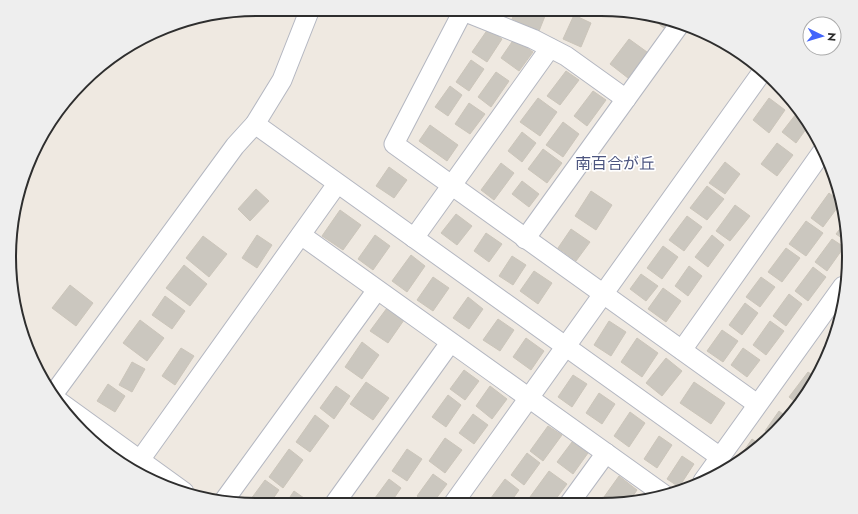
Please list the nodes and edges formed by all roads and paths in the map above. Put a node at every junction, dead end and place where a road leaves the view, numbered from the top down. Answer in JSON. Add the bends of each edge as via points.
{"nodes":[{"id":1,"x":307,"y":16,"type":"edge"},
{"id":2,"x":460,"y":16,"type":"edge"},
{"id":3,"x":476,"y":16,"type":"edge"},
{"id":4,"x":677,"y":29,"type":"edge"},
{"id":5,"x":550,"y":48,"type":"junction"},
{"id":6,"x":759,"y":76,"type":"edge"},
{"id":7,"x":626,"y":99,"type":"junction"},
{"id":8,"x":255,"y":124,"type":"junction"},
{"id":9,"x":820,"y":155,"type":"edge"},
{"id":10,"x":337,"y":184,"type":"junction"},
{"id":11,"x":451,"y":187,"type":"junction"},
{"id":12,"x":301,"y":235,"type":"junction"},
{"id":13,"x":414,"y":238,"type":"junction"},
{"id":14,"x":525,"y":239,"type":"junction"},
{"id":15,"x":377,"y":290,"type":"junction"},
{"id":16,"x":839,"y":291,"type":"edge"},
{"id":17,"x":603,"y":295,"type":"junction"},
{"id":18,"x":450,"y":343,"type":"junction"},
{"id":19,"x":566,"y":346,"type":"junction"},
{"id":20,"x":682,"y":350,"type":"junction"},
{"id":21,"x":57,"y":391,"type":"edge"},
{"id":22,"x":529,"y":397,"type":"junction"},
{"id":23,"x":757,"y":404,"type":"junction"},
{"id":24,"x":71,"y":410,"type":"edge"},
{"id":25,"x":606,"y":453,"type":"junction"},
{"id":26,"x":720,"y":457,"type":"junction"},
{"id":27,"x":140,"y":460,"type":"junction"},
{"id":28,"x":709,"y":472,"type":"edge"},
{"id":29,"x":170,"y":482,"type":"edge"},
{"id":30,"x":659,"y":491,"type":"edge"},
{"id":31,"x":227,"y":496,"type":"edge"},
{"id":32,"x":340,"y":498,"type":"edge"},
{"id":33,"x":457,"y":498,"type":"edge"},
{"id":34,"x":573,"y":498,"type":"edge"}],
"edges":[{"from":1,"to":8,"type":"street","via":[[282,80]]},
{"from":2,"to":11,"type":"street","via":[[394,144]]},
{"from":3,"to":5,"type":"street","via":[[533,38]]},
{"from":4,"to":7,"type":"street"},
{"from":5,"to":7,"type":"street","via":[[566,56]]},
{"from":5,"to":11,"type":"street"},
{"from":6,"to":17,"type":"street"},
{"from":7,"to":14,"type":"street"},
{"from":8,"to":10,"type":"street"},
{"from":8,"to":21,"type":"street","via":[[235,146]]},
{"from":9,"to":20,"type":"street"},
{"from":10,"to":12,"type":"street"},
{"from":10,"to":13,"type":"street"},
{"from":11,"to":13,"type":"street"},
{"from":11,"to":14,"type":"street"},
{"from":12,"to":15,"type":"street"},
{"from":12,"to":27,"type":"street"},
{"from":13,"to":19,"type":"street"},
{"from":14,"to":17,"type":"street"},
{"from":15,"to":18,"type":"street"},
{"from":15,"to":31,"type":"street"},
{"from":16,"to":23,"type":"street"},
{"from":17,"to":19,"type":"street"},
{"from":17,"to":20,"type":"street"},
{"from":18,"to":22,"type":"street"},
{"from":18,"to":32,"type":"street"},
{"from":19,"to":22,"type":"street"},
{"from":19,"to":26,"type":"street"},
{"from":20,"to":23,"type":"street"},
{"from":22,"to":25,"type":"street"},
{"from":22,"to":33,"type":"street"},
{"from":23,"to":26,"type":"street"},
{"from":24,"to":27,"type":"street"},
{"from":25,"to":30,"type":"street"},
{"from":25,"to":34,"type":"street"},
{"from":26,"to":28,"type":"street"},
{"from":27,"to":29,"type":"street"}]}
